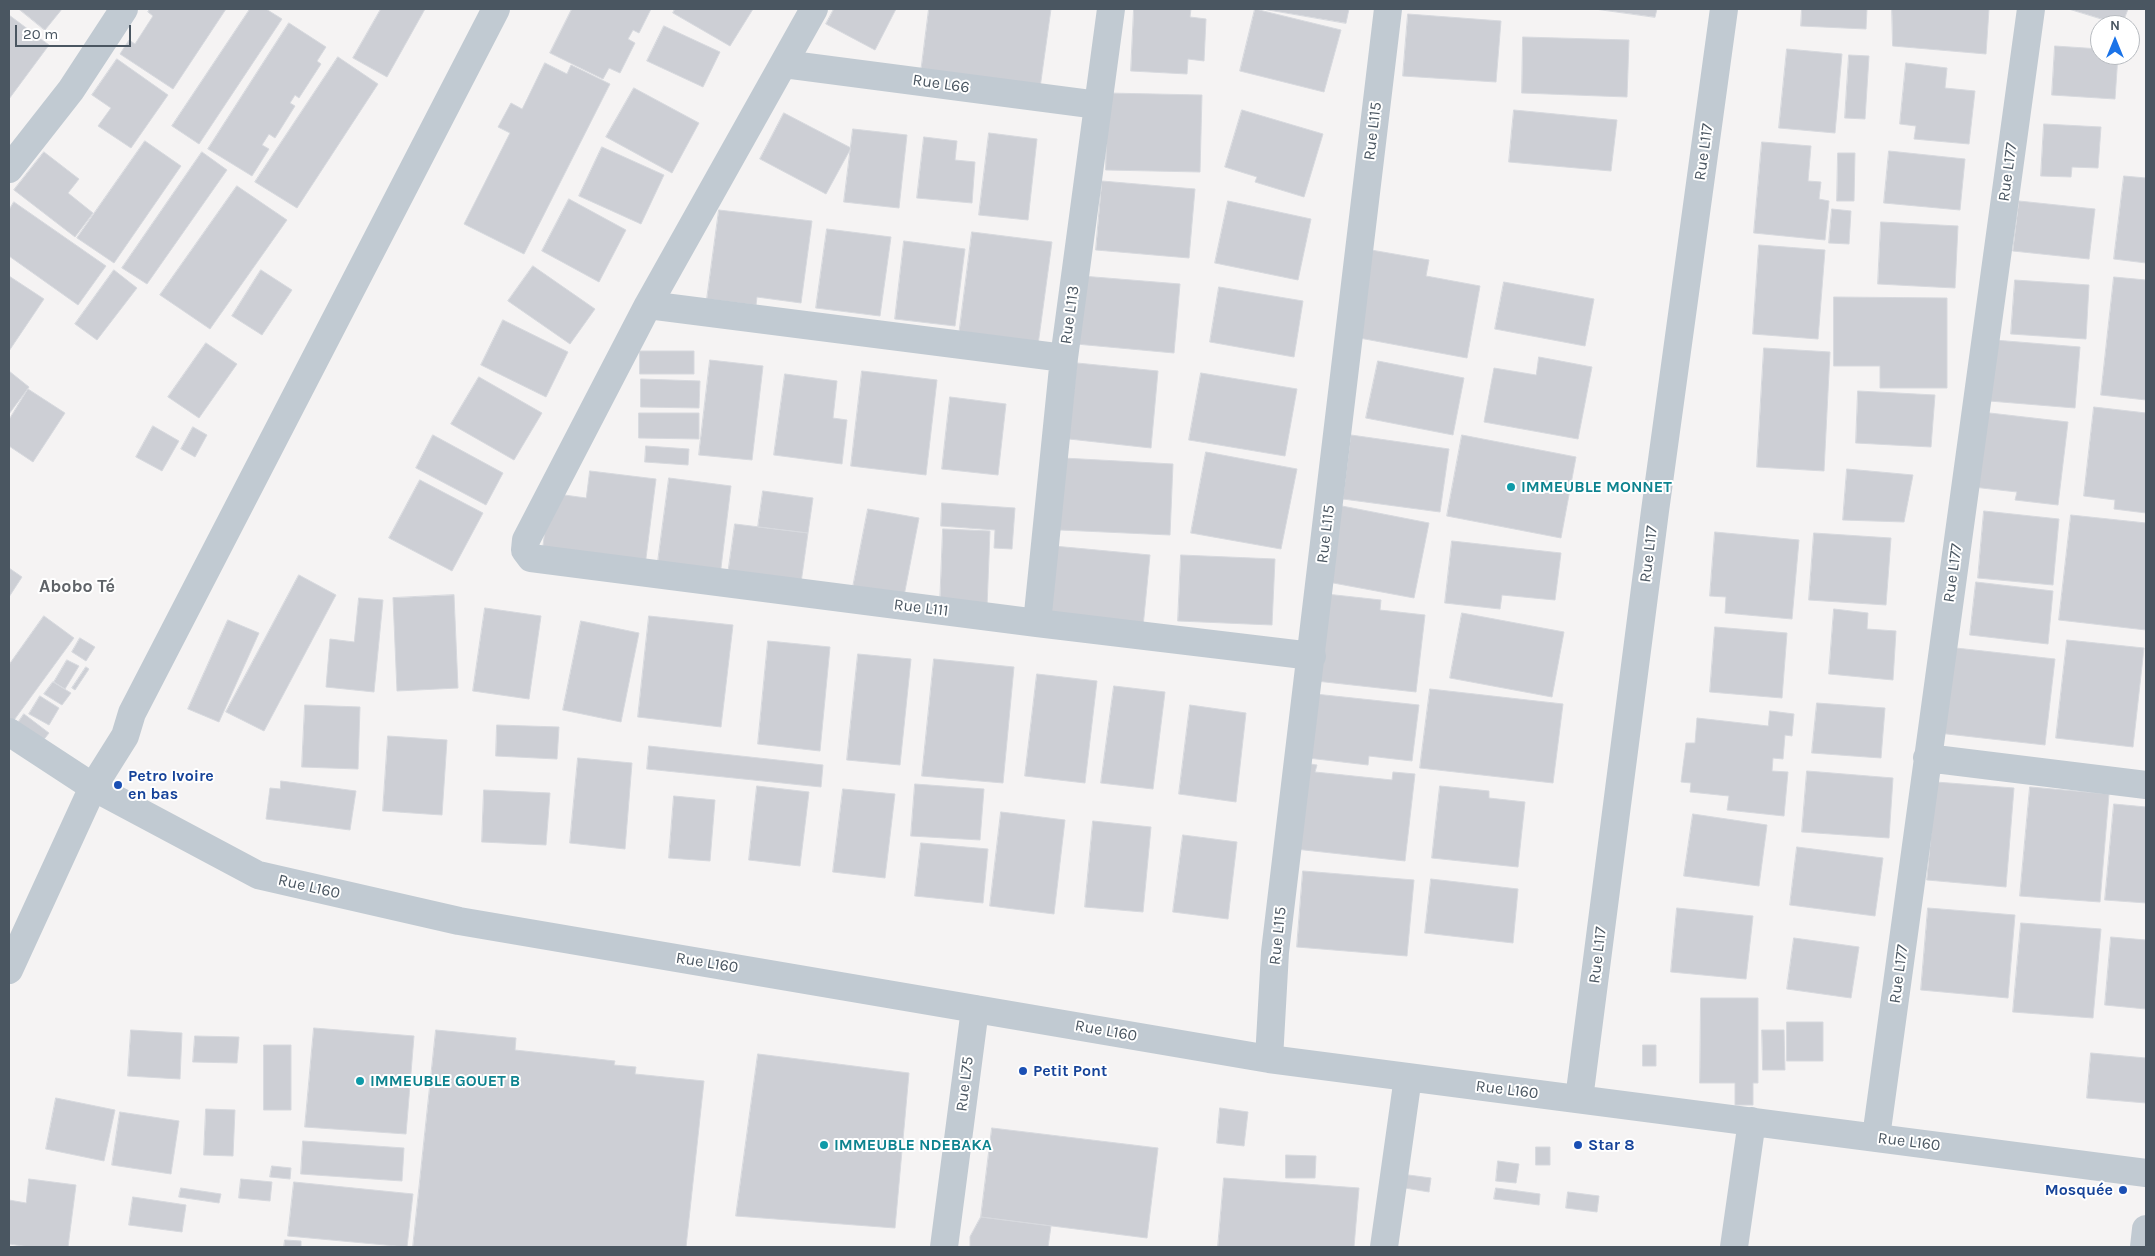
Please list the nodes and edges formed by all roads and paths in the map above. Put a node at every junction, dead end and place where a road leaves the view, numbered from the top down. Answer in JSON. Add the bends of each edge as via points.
{"nodes":[{"id":1,"x":124,"y":9,"type":"edge"},
{"id":2,"x":496,"y":9,"type":"edge"},
{"id":3,"x":814,"y":9,"type":"edge"},
{"id":4,"x":1111,"y":9,"type":"edge"},
{"id":5,"x":1388,"y":9,"type":"edge"},
{"id":6,"x":1724,"y":9,"type":"edge"},
{"id":7,"x":2031,"y":9,"type":"edge"},
{"id":8,"x":784,"y":64,"type":"junction"},
{"id":9,"x":1098,"y":105,"type":"junction"},
{"id":10,"x":9,"y":169,"type":"edge"},
{"id":11,"x":648,"y":305,"type":"junction"},
{"id":12,"x":1064,"y":358,"type":"junction"},
{"id":13,"x":1037,"y":623,"type":"junction"},
{"id":14,"x":1312,"y":656,"type":"junction"},
{"id":15,"x":9,"y":732,"type":"edge"},
{"id":16,"x":1927,"y":758,"type":"junction"},
{"id":17,"x":2146,"y":785,"type":"edge"},
{"id":18,"x":93,"y":787,"type":"junction"},
{"id":19,"x":9,"y":970,"type":"edge"},
{"id":20,"x":975,"y":1009,"type":"junction"},
{"id":21,"x":1269,"y":1059,"type":"junction"},
{"id":22,"x":1408,"y":1077,"type":"junction"},
{"id":23,"x":1579,"y":1099,"type":"junction"},
{"id":24,"x":1752,"y":1121,"type":"junction"},
{"id":25,"x":1876,"y":1138,"type":"junction"},
{"id":26,"x":2146,"y":1173,"type":"edge"},
{"id":27,"x":2146,"y":1228,"type":"edge"},
{"id":28,"x":944,"y":1247,"type":"edge"},
{"id":29,"x":1384,"y":1247,"type":"edge"},
{"id":30,"x":1734,"y":1247,"type":"edge"},
{"id":31,"x":2144,"y":1247,"type":"edge"}],
"edges":[{"from":1,"to":10,"type":"street","via":[[71,90]]},
{"from":2,"to":18,"type":"street","via":[[132,713],[125,736]]},
{"from":3,"to":8,"type":"street"},
{"from":4,"to":9,"type":"street","name":"Rue L113"},
{"from":5,"to":14,"type":"street","name":"Rue L115"},
{"from":6,"to":23,"type":"street","name":"Rue L117","via":[[1653,521]]},
{"from":7,"to":16,"type":"street","name":"Rue L177"},
{"from":8,"to":9,"type":"street","name":"Rue L66"},
{"from":8,"to":11,"type":"street"},
{"from":9,"to":12,"type":"street","name":"Rue L113"},
{"from":11,"to":12,"type":"street"},
{"from":11,"to":13,"type":"street","name":"Rue L111","via":[[526,540],[525,550],[531,558]]},
{"from":12,"to":13,"type":"street","name":"Rue L113"},
{"from":13,"to":14,"type":"street","name":"Rue L111"},
{"from":14,"to":21,"type":"street","name":"Rue L115","via":[[1275,952]]},
{"from":15,"to":18,"type":"street","name":"Rue L160"},
{"from":16,"to":17,"type":"street"},
{"from":16,"to":25,"type":"street","name":"Rue L177"},
{"from":18,"to":19,"type":"street"},
{"from":18,"to":20,"type":"street","name":"Rue L160","via":[[258,875],[459,922]]},
{"from":20,"to":21,"type":"street","name":"Rue L160"},
{"from":20,"to":28,"type":"street","name":"Rue L75"},
{"from":21,"to":22,"type":"street","name":"Rue L160"},
{"from":22,"to":23,"type":"street","name":"Rue L160"},
{"from":22,"to":29,"type":"street"},
{"from":23,"to":24,"type":"street","name":"Rue L160"},
{"from":24,"to":25,"type":"street","name":"Rue L160"},
{"from":24,"to":30,"type":"street"},
{"from":25,"to":26,"type":"street","name":"Rue L160"},
{"from":27,"to":31,"type":"street"}]}
